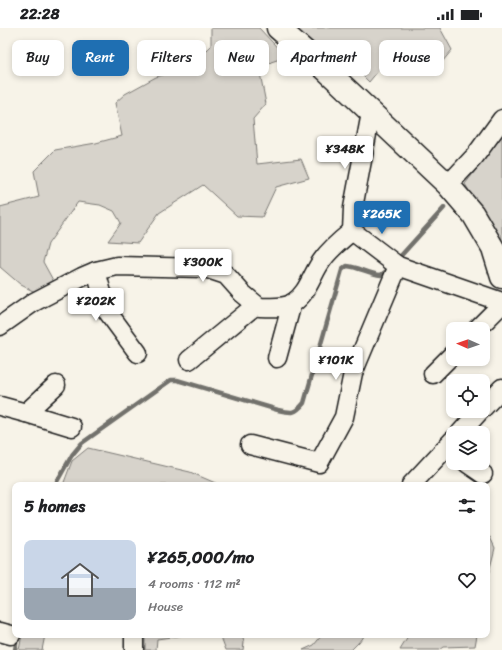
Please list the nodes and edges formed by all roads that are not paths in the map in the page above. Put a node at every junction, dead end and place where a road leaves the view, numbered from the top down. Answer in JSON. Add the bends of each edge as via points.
{"nodes":[{"id":1,"x":278,"y":28,"type":"edge"},
{"id":2,"x":371,"y":113,"type":"junction"},
{"id":3,"x":502,"y":119,"type":"edge"},
{"id":4,"x":448,"y":185,"type":"junction"},
{"id":5,"x":352,"y":231,"type":"junction"},
{"id":6,"x":396,"y":264,"type":"junction"},
{"id":7,"x":96,"y":271,"type":"junction"},
{"id":8,"x":502,"y":277,"type":"edge"},
{"id":9,"x":292,"y":303,"type":"junction"},
{"id":10,"x":502,"y":303,"type":"edge"},
{"id":11,"x":256,"y":304,"type":"junction"},
{"id":12,"x":484,"y":322,"type":"edge"},
{"id":13,"x":0,"y":326,"type":"edge"},
{"id":14,"x":138,"y":353,"type":"dead end"},
{"id":15,"x":277,"y":358,"type":"dead end"},
{"id":16,"x":189,"y":360,"type":"dead end"},
{"id":17,"x":446,"y":361,"type":"edge"},
{"id":18,"x":433,"y":374,"type":"dead end"},
{"id":19,"x":56,"y":385,"type":"dead end"},
{"id":20,"x":502,"y":388,"type":"edge"},
{"id":21,"x":490,"y":401,"type":"edge"},
{"id":22,"x":0,"y":406,"type":"edge"},
{"id":23,"x":26,"y":413,"type":"junction"},
{"id":24,"x":474,"y":418,"type":"edge"},
{"id":25,"x":466,"y":426,"type":"edge"},
{"id":26,"x":72,"y":427,"type":"dead end"},
{"id":27,"x":250,"y":445,"type":"dead end"},
{"id":28,"x":446,"y":452,"type":"edge"},
{"id":29,"x":477,"y":470,"type":"edge"},
{"id":30,"x":483,"y":474,"type":"dead end"},
{"id":31,"x":414,"y":482,"type":"edge"}],
"edges":[{"from":1,"to":2,"type":"street"},
{"from":2,"to":4,"type":"street"},
{"from":2,"to":5,"type":"street","via":[[353,208]]},
{"from":3,"to":4,"type":"street","via":[[475,156]]},
{"from":4,"to":8,"type":"street","via":[[474,214],[493,248]]},
{"from":5,"to":6,"type":"street"},
{"from":5,"to":9,"type":"street","via":[[322,260],[305,291]]},
{"from":6,"to":10,"type":"street"},
{"from":6,"to":27,"type":"street","via":[[353,373],[344,417],[319,463]]},
{"from":7,"to":11,"type":"street","via":[[117,266],[205,268],[226,275]]},
{"from":7,"to":13,"type":"street","via":[[34,302]]},
{"from":7,"to":14,"type":"street","via":[[107,311]]},
{"from":9,"to":11,"type":"street","via":[[277,307],[259,307]]},
{"from":9,"to":15,"type":"street"},
{"from":10,"to":12,"type":"street"},
{"from":11,"to":16,"type":"street"},
{"from":17,"to":18,"type":"street"},
{"from":19,"to":23,"type":"street"},
{"from":20,"to":21,"type":"street"},
{"from":22,"to":23,"type":"street"},
{"from":23,"to":26,"type":"street"},
{"from":24,"to":25,"type":"street"},
{"from":28,"to":31,"type":"street"},
{"from":29,"to":30,"type":"street"}]}
